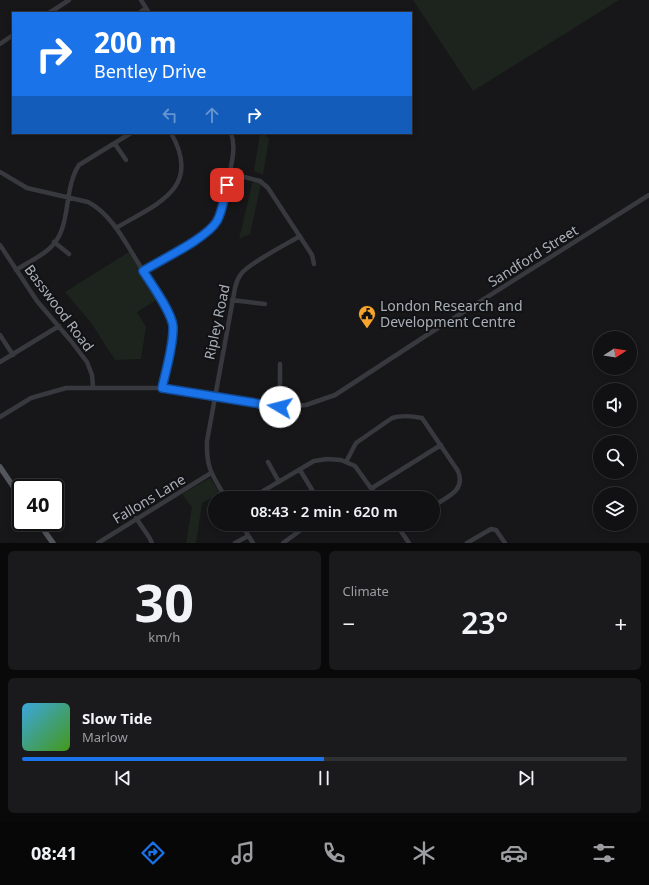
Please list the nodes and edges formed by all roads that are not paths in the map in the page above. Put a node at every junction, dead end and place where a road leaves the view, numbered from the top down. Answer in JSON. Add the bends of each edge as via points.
{"nodes":[{"id":1,"x":69,"y":0,"type":"edge"},
{"id":2,"x":141,"y":0,"type":"edge"},
{"id":3,"x":148,"y":11,"type":"edge"},
{"id":4,"x":51,"y":12,"type":"edge"},
{"id":5,"x":12,"y":36,"type":"edge"},
{"id":6,"x":0,"y":44,"type":"edge"},
{"id":7,"x":130,"y":134,"type":"edge"},
{"id":8,"x":172,"y":134,"type":"edge"},
{"id":9,"x":231,"y":134,"type":"edge"},
{"id":10,"x":115,"y":144,"type":"junction"},
{"id":11,"x":126,"y":160,"type":"dead end"},
{"id":12,"x":0,"y":172,"type":"edge"},
{"id":13,"x":229,"y":173,"type":"junction"},
{"id":14,"x":649,"y":196,"type":"edge"},
{"id":15,"x":68,"y":197,"type":"junction"},
{"id":16,"x":116,"y":228,"type":"junction"},
{"id":17,"x":300,"y":236,"type":"junction"},
{"id":18,"x":54,"y":242,"type":"junction"},
{"id":19,"x":0,"y":245,"type":"edge"},
{"id":20,"x":69,"y":254,"type":"dead end"},
{"id":21,"x":314,"y":264,"type":"dead end"},
{"id":22,"x":16,"y":270,"type":"junction"},
{"id":23,"x":143,"y":271,"type":"junction"},
{"id":24,"x":232,"y":300,"type":"junction"},
{"id":25,"x":265,"y":304,"type":"dead end"},
{"id":26,"x":59,"y":326,"type":"junction"},
{"id":27,"x":0,"y":335,"type":"edge"},
{"id":28,"x":13,"y":355,"type":"junction"},
{"id":29,"x":0,"y":362,"type":"edge"},
{"id":30,"x":280,"y":364,"type":"dead end"},
{"id":31,"x":93,"y":388,"type":"junction"},
{"id":32,"x":162,"y":388,"type":"junction"},
{"id":33,"x":214,"y":397,"type":"junction"},
{"id":34,"x":280,"y":407,"type":"junction"},
{"id":35,"x":0,"y":417,"type":"edge"},
{"id":36,"x":441,"y":445,"type":"junction"},
{"id":37,"x":268,"y":462,"type":"dead end"},
{"id":38,"x":346,"y":462,"type":"junction"},
{"id":39,"x":0,"y":467,"type":"edge"},
{"id":40,"x":300,"y":470,"type":"junction"},
{"id":41,"x":211,"y":474,"type":"junction"},
{"id":42,"x":279,"y":482,"type":"junction"},
{"id":43,"x":12,"y":485,"type":"edge"},
{"id":44,"x":372,"y":488,"type":"junction"},
{"id":45,"x":222,"y":491,"type":"edge"},
{"id":46,"x":263,"y":491,"type":"edge"},
{"id":47,"x":313,"y":491,"type":"edge"},
{"id":48,"x":374,"y":491,"type":"edge"},
{"id":49,"x":440,"y":502,"type":"edge"},
{"id":50,"x":136,"y":518,"type":"junction"},
{"id":51,"x":44,"y":531,"type":"edge"},
{"id":52,"x":245,"y":531,"type":"edge"},
{"id":53,"x":299,"y":531,"type":"edge"},
{"id":54,"x":400,"y":531,"type":"edge"},
{"id":55,"x":248,"y":536,"type":"junction"},
{"id":56,"x":52,"y":543,"type":"edge"},
{"id":57,"x":98,"y":543,"type":"edge"},
{"id":58,"x":152,"y":543,"type":"edge"},
{"id":59,"x":235,"y":543,"type":"edge"},
{"id":60,"x":253,"y":543,"type":"edge"},
{"id":61,"x":283,"y":543,"type":"edge"},
{"id":62,"x":409,"y":543,"type":"edge"},
{"id":63,"x":468,"y":543,"type":"edge"},
{"id":64,"x":505,"y":543,"type":"edge"}],
"edges":[{"from":1,"to":4,"type":"street"},
{"from":2,"to":3,"type":"street"},
{"from":5,"to":6,"type":"street"},
{"from":7,"to":10,"type":"street"},
{"from":8,"to":16,"type":"street","via":[[182,161],[178,184],[166,198]]},
{"from":9,"to":13,"type":"street","via":[[233,148]]},
{"from":10,"to":11,"type":"street"},
{"from":10,"to":15,"type":"street","via":[[79,165],[73,174]]},
{"from":12,"to":15,"type":"street","via":[[27,188]]},
{"from":13,"to":17,"type":"street","via":[[260,180]]},
{"from":13,"to":23,"type":"street","via":[[222,209],[210,229]]},
{"from":14,"to":34,"type":"street","name":"Sandford Street","via":[[335,395],[306,405]]},
{"from":15,"to":16,"type":"street","via":[[81,199],[96,206]]},
{"from":15,"to":18,"type":"street","via":[[64,222]]},
{"from":16,"to":23,"type":"street"},
{"from":17,"to":21,"type":"street"},
{"from":17,"to":24,"type":"street","name":"Ripley Road","via":[[242,272],[237,280]]},
{"from":18,"to":20,"type":"street"},
{"from":18,"to":22,"type":"street"},
{"from":19,"to":22,"type":"street","name":"Basswood Road"},
{"from":22,"to":26,"type":"street","name":"Basswood Road","via":[[37,301]]},
{"from":23,"to":32,"type":"street","via":[[170,315],[173,325]]},
{"from":24,"to":25,"type":"street"},
{"from":24,"to":33,"type":"street","name":"Ripley Road"},
{"from":26,"to":28,"type":"street"},
{"from":26,"to":31,"type":"street","name":"Basswood Road","via":[[87,362]]},
{"from":27,"to":28,"type":"street"},
{"from":28,"to":29,"type":"street"},
{"from":30,"to":34,"type":"street"},
{"from":31,"to":32,"type":"street","name":"Sandford Street"},
{"from":31,"to":35,"type":"street","name":"Sandford Street","via":[[66,388],[31,398]]},
{"from":32,"to":33,"type":"street","name":"Sandford Street"},
{"from":33,"to":34,"type":"street","name":"Sandford Street"},
{"from":33,"to":41,"type":"street","name":"Ripley Road","via":[[206,441],[206,456]]},
{"from":36,"to":38,"type":"street","via":[[422,418],[397,416],[356,443]]},
{"from":36,"to":44,"type":"street"},
{"from":36,"to":49,"type":"street","via":[[461,479],[456,492]]},
{"from":37,"to":42,"type":"street"},
{"from":38,"to":40,"type":"street","via":[[327,459],[314,462]]},
{"from":38,"to":44,"type":"street","via":[[356,466]]},
{"from":39,"to":43,"type":"main road"},
{"from":40,"to":42,"type":"street"},
{"from":40,"to":47,"type":"street"},
{"from":41,"to":45,"type":"street","name":"Ripley Road"},
{"from":41,"to":50,"type":"street","name":"Fallons Lane"},
{"from":42,"to":46,"type":"street"},
{"from":44,"to":48,"type":"street"},
{"from":50,"to":57,"type":"street","name":"Fallons Lane"},
{"from":50,"to":58,"type":"street"},
{"from":51,"to":56,"type":"main road"},
{"from":52,"to":55,"type":"street"},
{"from":53,"to":61,"type":"street"},
{"from":54,"to":62,"type":"street"},
{"from":55,"to":59,"type":"street"},
{"from":55,"to":60,"type":"street"},
{"from":63,"to":64,"type":"street","via":[[491,529],[496,530]]}]}
